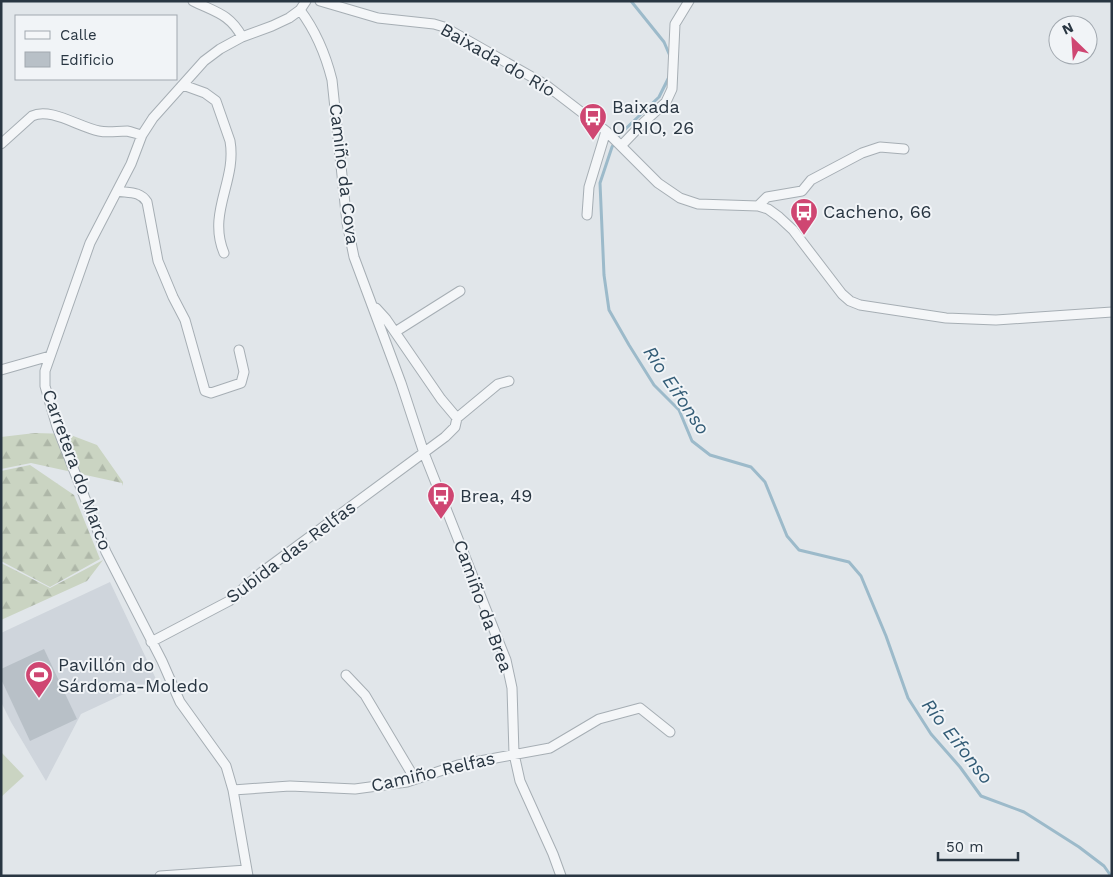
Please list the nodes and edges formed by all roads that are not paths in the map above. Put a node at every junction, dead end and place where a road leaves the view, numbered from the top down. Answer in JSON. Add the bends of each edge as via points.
{"nodes":[{"id":1,"x":193,"y":1,"type":"edge"},
{"id":2,"x":306,"y":1,"type":"edge"},
{"id":3,"x":320,"y":1,"type":"edge"},
{"id":4,"x":689,"y":1,"type":"edge"},
{"id":5,"x":300,"y":10,"type":"junction"},
{"id":6,"x":242,"y":37,"type":"junction"},
{"id":7,"x":183,"y":85,"type":"junction"},
{"id":8,"x":606,"y":131,"type":"junction"},
{"id":9,"x":142,"y":135,"type":"junction"},
{"id":10,"x":1,"y":144,"type":"edge"},
{"id":11,"x":620,"y":144,"type":"junction"},
{"id":12,"x":904,"y":149,"type":"dead end"},
{"id":13,"x":117,"y":191,"type":"junction"},
{"id":14,"x":758,"y":206,"type":"junction"},
{"id":15,"x":587,"y":215,"type":"dead end"},
{"id":16,"x":224,"y":253,"type":"dead end"},
{"id":17,"x":460,"y":291,"type":"dead end"},
{"id":18,"x":372,"y":304,"type":"junction"},
{"id":19,"x":1112,"y":312,"type":"edge"},
{"id":20,"x":395,"y":332,"type":"junction"},
{"id":21,"x":239,"y":350,"type":"dead end"},
{"id":22,"x":50,"y":356,"type":"junction"},
{"id":23,"x":1,"y":370,"type":"edge"},
{"id":24,"x":508,"y":381,"type":"dead end"},
{"id":25,"x":457,"y":418,"type":"junction"},
{"id":26,"x":424,"y":453,"type":"junction"},
{"id":27,"x":151,"y":642,"type":"junction"},
{"id":28,"x":346,"y":675,"type":"dead end"},
{"id":29,"x":670,"y":732,"type":"dead end"},
{"id":30,"x":514,"y":754,"type":"junction"},
{"id":31,"x":415,"y":779,"type":"junction"},
{"id":32,"x":233,"y":790,"type":"junction"},
{"id":33,"x":248,"y":873,"type":"edge"},
{"id":34,"x":160,"y":876,"type":"edge"},
{"id":35,"x":561,"y":876,"type":"edge"}],
"edges":[{"from":1,"to":6,"type":"street","via":[[228,18]]},
{"from":2,"to":5,"type":"street","name":"Carretera do Marco"},
{"from":3,"to":8,"type":"street","name":"Baixada do Río","via":[[378,18],[444,27],[546,85]]},
{"from":4,"to":11,"type":"street","via":[[675,24],[672,89],[666,102]]},
{"from":5,"to":6,"type":"street","name":"Carretera do Marco","via":[[281,23]]},
{"from":5,"to":18,"type":"street","name":"Camiño da Cova","via":[[330,71],[350,241]]},
{"from":6,"to":7,"type":"street","name":"Carretera do Marco","via":[[204,61]]},
{"from":7,"to":9,"type":"street","name":"Carretera do Marco"},
{"from":7,"to":16,"type":"street","via":[[216,101],[230,141],[229,173],[218,219]]},
{"from":8,"to":11,"type":"street","name":"Baixada do Río"},
{"from":8,"to":15,"type":"street","via":[[589,187]]},
{"from":9,"to":10,"type":"street","via":[[127,131],[102,132],[46,113],[32,116]]},
{"from":9,"to":13,"type":"street","name":"Carretera do Marco"},
{"from":11,"to":14,"type":"street","name":"Baixada do Río","via":[[658,183],[680,198],[698,204]]},
{"from":12,"to":14,"type":"street","via":[[880,147],[862,153],[811,180],[802,191],[767,197]]},
{"from":13,"to":21,"type":"street","via":[[142,195],[147,202],[158,261],[185,320],[205,391],[210,393],[241,383],[244,372]]},
{"from":13,"to":22,"type":"street","name":"Carretera do Marco","via":[[90,243]]},
{"from":14,"to":19,"type":"street","via":[[779,217],[842,294],[860,305],[946,318],[996,320]]},
{"from":17,"to":20,"type":"street"},
{"from":18,"to":20,"type":"street"},
{"from":18,"to":26,"type":"street","name":"Camiño da Cova"},
{"from":20,"to":25,"type":"street"},
{"from":22,"to":23,"type":"street"},
{"from":22,"to":27,"type":"street","name":"Carretera do Marco","via":[[45,386],[57,427],[106,552]]},
{"from":24,"to":25,"type":"street","name":"Subida das Relfas","via":[[498,384]]},
{"from":25,"to":26,"type":"street","name":"Subida das Relfas","via":[[455,427]]},
{"from":26,"to":27,"type":"street","name":"Subida das Relfas","via":[[262,572],[229,601]]},
{"from":26,"to":30,"type":"street","name":"Camiño da Brea","via":[[506,660],[512,688]]},
{"from":27,"to":32,"type":"street","name":"Carretera do Marco","via":[[180,702],[226,766]]},
{"from":28,"to":31,"type":"street","via":[[364,695]]},
{"from":29,"to":30,"type":"street","name":"Camiño Relfas","via":[[640,708],[599,719],[550,748]]},
{"from":30,"to":31,"type":"street","name":"Camiño Relfas","via":[[458,765]]},
{"from":30,"to":35,"type":"street","name":"Camiño da Brea","via":[[520,781]]},
{"from":31,"to":32,"type":"street","name":"Camiño Relfas","via":[[355,788],[290,786]]},
{"from":32,"to":33,"type":"street","name":"Carretera do Marco"},
{"from":33,"to":34,"type":"street"}]}
